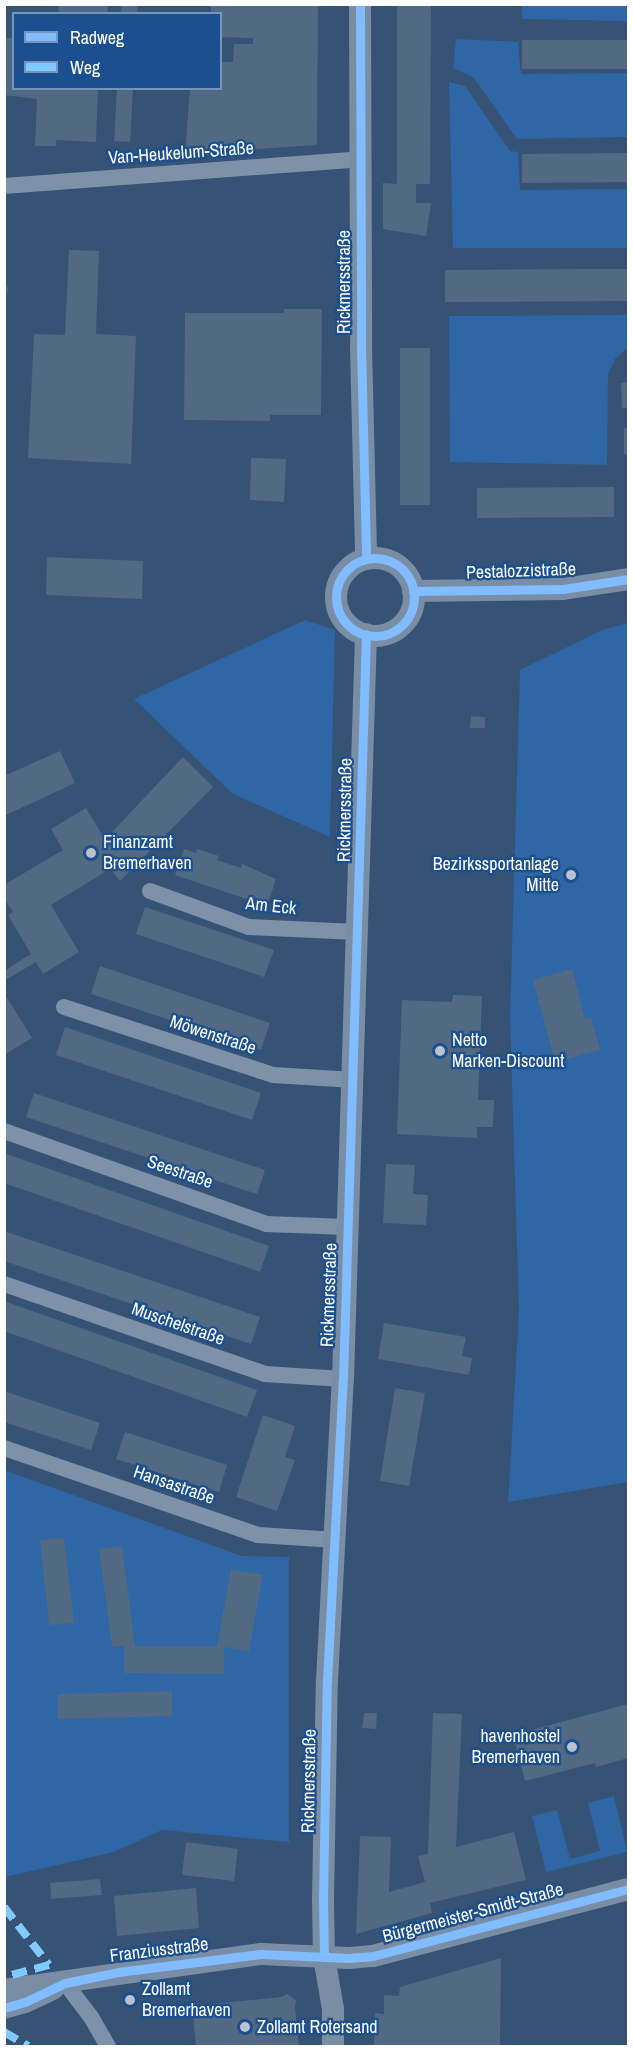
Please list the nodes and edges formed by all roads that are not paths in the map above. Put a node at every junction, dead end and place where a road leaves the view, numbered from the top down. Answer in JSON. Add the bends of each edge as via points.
{"nodes":[{"id":1,"x":360,"y":4,"type":"edge"},
{"id":2,"x":360,"y":159,"type":"junction"},
{"id":3,"x":4,"y":186,"type":"edge"},
{"id":4,"x":366,"y":559,"type":"junction"},
{"id":5,"x":628,"y":579,"type":"edge"},
{"id":6,"x":413,"y":591,"type":"junction"},
{"id":7,"x":366,"y":634,"type":"junction"},
{"id":8,"x":150,"y":891,"type":"dead end"},
{"id":9,"x":358,"y":932,"type":"junction"},
{"id":10,"x":64,"y":1007,"type":"dead end"},
{"id":11,"x":354,"y":1080,"type":"junction"},
{"id":12,"x":4,"y":1131,"type":"edge"},
{"id":13,"x":348,"y":1227,"type":"junction"},
{"id":14,"x":4,"y":1284,"type":"edge"},
{"id":15,"x":343,"y":1379,"type":"junction"},
{"id":16,"x":4,"y":1448,"type":"edge"},
{"id":17,"x":336,"y":1540,"type":"junction"},
{"id":18,"x":628,"y":1889,"type":"edge"},
{"id":19,"x":324,"y":1957,"type":"junction"},
{"id":20,"x":65,"y":1983,"type":"junction"},
{"id":21,"x":4,"y":1990,"type":"edge"},
{"id":22,"x":4,"y":2008,"type":"edge"},
{"id":23,"x":108,"y":2046,"type":"edge"},
{"id":24,"x":333,"y":2046,"type":"edge"}],
"edges":[{"from":1,"to":2,"type":"main road","name":"Rickmersstraße"},
{"from":2,"to":3,"type":"street","name":"Van-Heukelum-Straße"},
{"from":2,"to":4,"type":"main road","name":"Rickmersstraße"},
{"from":4,"to":6,"type":"main road","via":[[380,558],[398,565]]},
{"from":4,"to":7,"type":"main road","via":[[344,573],[336,599],[347,624]]},
{"from":5,"to":6,"type":"main road","name":"Pestalozzistraße","via":[[563,589]]},
{"from":6,"to":7,"type":"main road","via":[[412,610],[401,625],[385,634]]},
{"from":7,"to":9,"type":"main road","name":"Rickmersstraße"},
{"from":8,"to":9,"type":"street","name":"Am Eck","via":[[249,927]]},
{"from":9,"to":11,"type":"main road","name":"Rickmersstraße"},
{"from":10,"to":11,"type":"street","name":"Möwenstraße","via":[[273,1076]]},
{"from":11,"to":13,"type":"main road","name":"Rickmersstraße"},
{"from":12,"to":13,"type":"street","name":"Seestraße","via":[[267,1224]]},
{"from":13,"to":15,"type":"main road","name":"Rickmersstraße"},
{"from":14,"to":15,"type":"street","name":"Muschelstraße","via":[[265,1374]]},
{"from":15,"to":17,"type":"main road","name":"Rickmersstraße"},
{"from":16,"to":17,"type":"street","name":"Hansastraße","via":[[258,1535]]},
{"from":17,"to":19,"type":"main road","name":"Rickmersstraße","via":[[327,1681]]},
{"from":18,"to":19,"type":"main road","name":"Bürgermeister-Smidt-Straße","via":[[374,1956]]},
{"from":19,"to":20,"type":"main road","name":"Franziusstraße","via":[[261,1954],[118,1972]]},
{"from":19,"to":24,"type":"main road","name":"Rickmersstraße","via":[[333,2008]]},
{"from":20,"to":21,"type":"main road","name":"Franziusstraße"},
{"from":20,"to":22,"type":"main road","name":"Franziusstraße"},
{"from":20,"to":23,"type":"street"}]}
